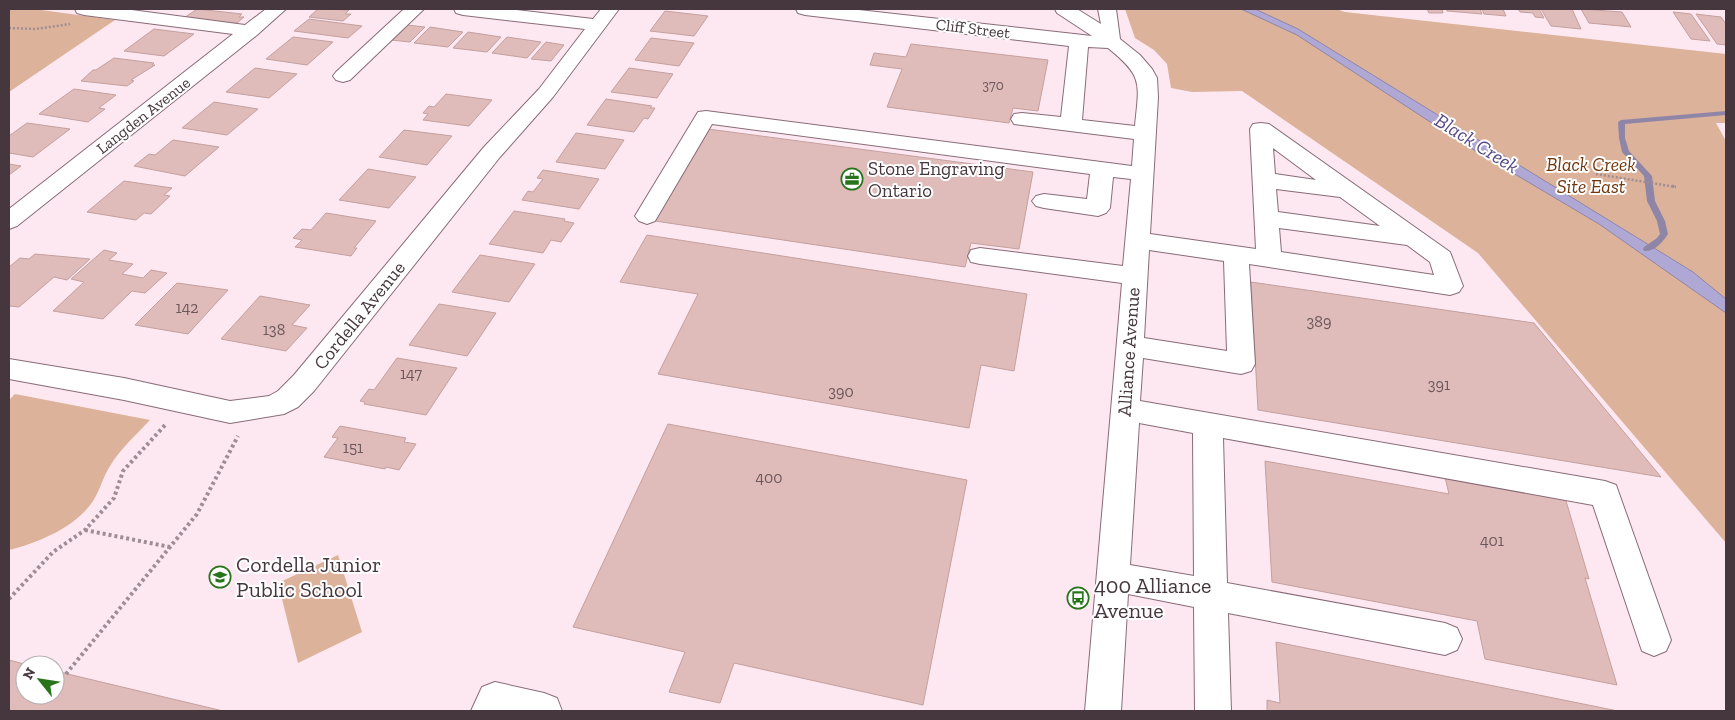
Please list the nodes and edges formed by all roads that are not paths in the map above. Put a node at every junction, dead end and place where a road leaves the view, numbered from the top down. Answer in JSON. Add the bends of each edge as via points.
{"nodes":[{"id":1,"x":277,"y":9,"type":"edge"},
{"id":2,"x":415,"y":9,"type":"edge"},
{"id":3,"x":463,"y":9,"type":"edge"},
{"id":4,"x":805,"y":9,"type":"edge"},
{"id":5,"x":1064,"y":9,"type":"edge"},
{"id":6,"x":1107,"y":9,"type":"edge"},
{"id":7,"x":78,"y":16,"type":"edge"},
{"id":8,"x":604,"y":17,"type":"edge"},
{"id":9,"x":250,"y":31,"type":"junction"},
{"id":10,"x":1079,"y":41,"type":"junction"},
{"id":11,"x":1111,"y":42,"type":"junction"},
{"id":12,"x":343,"y":76,"type":"dead end"},
{"id":13,"x":1022,"y":119,"type":"dead end"},
{"id":14,"x":1071,"y":125,"type":"junction"},
{"id":15,"x":1145,"y":134,"type":"junction"},
{"id":16,"x":1102,"y":169,"type":"junction"},
{"id":17,"x":1142,"y":174,"type":"junction"},
{"id":18,"x":1264,"y":180,"type":"junction"},
{"id":19,"x":1347,"y":190,"type":"junction"},
{"id":20,"x":1044,"y":202,"type":"dead end"},
{"id":21,"x":647,"y":216,"type":"dead end"},
{"id":22,"x":1266,"y":218,"type":"junction"},
{"id":23,"x":9,"y":221,"type":"edge"},
{"id":24,"x":1414,"y":239,"type":"junction"},
{"id":25,"x":1137,"y":240,"type":"junction"},
{"id":26,"x":1236,"y":254,"type":"junction"},
{"id":27,"x":980,"y":256,"type":"dead end"},
{"id":28,"x":1269,"y":259,"type":"junction"},
{"id":29,"x":1134,"y":276,"type":"junction"},
{"id":30,"x":1129,"y":346,"type":"junction"},
{"id":31,"x":9,"y":369,"type":"edge"},
{"id":32,"x":1124,"y":409,"type":"junction"},
{"id":33,"x":1208,"y":424,"type":"junction"},
{"id":34,"x":1112,"y":576,"type":"junction"},
{"id":35,"x":1211,"y":594,"type":"junction"},
{"id":36,"x":1445,"y":639,"type":"dead end"},
{"id":37,"x":1654,"y":640,"type":"dead end"},
{"id":38,"x":489,"y":711,"type":"edge"},
{"id":39,"x":544,"y":711,"type":"edge"},
{"id":40,"x":1103,"y":711,"type":"edge"},
{"id":41,"x":1214,"y":711,"type":"edge"}],
"edges":[{"from":1,"to":9,"type":"street","name":"Langden Avenue"},
{"from":2,"to":12,"type":"street"},
{"from":3,"to":8,"type":"street"},
{"from":4,"to":10,"type":"street","name":"Cliff Street"},
{"from":5,"to":11,"type":"street","name":"Alliance Avenue"},
{"from":6,"to":11,"type":"street"},
{"from":7,"to":9,"type":"street"},
{"from":8,"to":31,"type":"street","name":"Cordella Avenue","via":[[546,93],[492,152],[288,399],[274,406],[230,412]]},
{"from":9,"to":23,"type":"street","name":"Langden Avenue"},
{"from":10,"to":11,"type":"street","name":"Cliff Street"},
{"from":10,"to":14,"type":"street"},
{"from":11,"to":15,"type":"street","name":"Alliance Avenue","via":[[1136,62],[1147,78]]},
{"from":13,"to":14,"type":"street"},
{"from":14,"to":15,"type":"street"},
{"from":15,"to":17,"type":"street","name":"Alliance Avenue"},
{"from":16,"to":17,"type":"street"},
{"from":16,"to":20,"type":"street","via":[[1098,208]]},
{"from":16,"to":21,"type":"street","via":[[706,117]]},
{"from":17,"to":25,"type":"street","name":"Alliance Avenue"},
{"from":18,"to":19,"type":"street"},
{"from":18,"to":19,"type":"street","via":[[1261,129]]},
{"from":18,"to":22,"type":"street"},
{"from":19,"to":24,"type":"street"},
{"from":22,"to":24,"type":"street"},
{"from":22,"to":28,"type":"street"},
{"from":24,"to":28,"type":"street","via":[[1441,258],[1450,286]]},
{"from":25,"to":26,"type":"street"},
{"from":25,"to":29,"type":"street","name":"Alliance Avenue"},
{"from":26,"to":28,"type":"street"},
{"from":26,"to":30,"type":"street","via":[[1241,364]]},
{"from":27,"to":29,"type":"street"},
{"from":29,"to":30,"type":"street","name":"Alliance Avenue"},
{"from":30,"to":32,"type":"street","name":"Alliance Avenue"},
{"from":32,"to":33,"type":"street"},
{"from":32,"to":34,"type":"street","name":"Alliance Avenue"},
{"from":33,"to":35,"type":"street"},
{"from":33,"to":37,"type":"street","via":[[1605,494]]},
{"from":34,"to":35,"type":"street"},
{"from":34,"to":40,"type":"street","name":"Alliance Avenue"},
{"from":35,"to":36,"type":"street"},
{"from":35,"to":41,"type":"street"},
{"from":38,"to":39,"type":"street","via":[[495,700]]}]}
